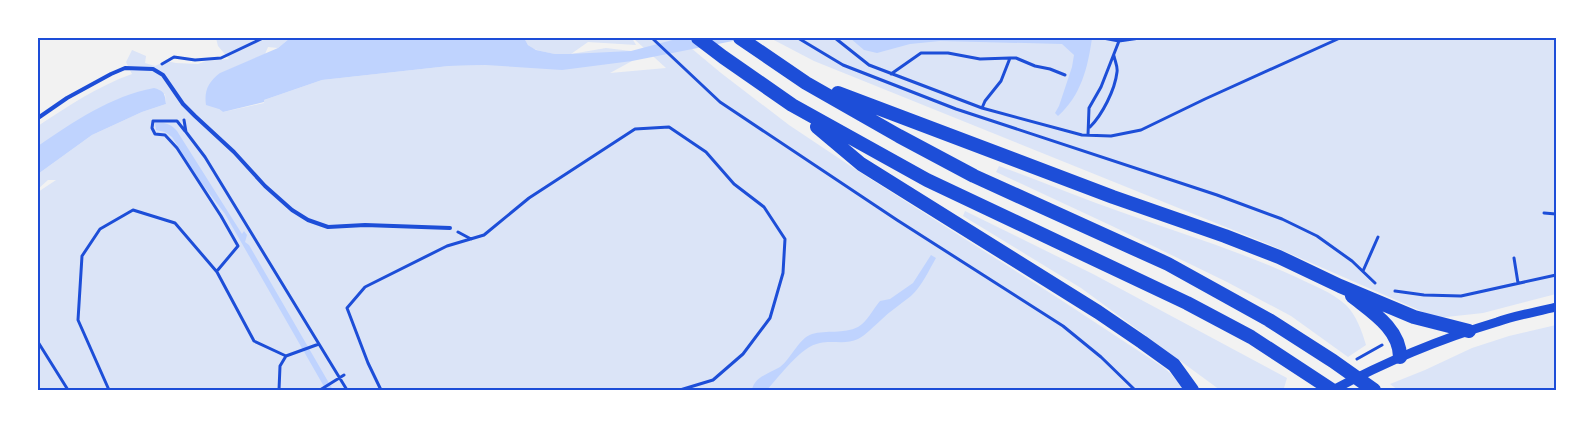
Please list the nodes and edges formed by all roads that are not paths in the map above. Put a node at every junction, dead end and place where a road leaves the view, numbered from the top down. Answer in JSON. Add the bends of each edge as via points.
{"nodes":[{"id":1,"x":698,"y":38,"type":"edge"},
{"id":2,"x":740,"y":38,"type":"edge"},
{"id":3,"x":806,"y":83,"type":"junction"},
{"id":4,"x":792,"y":105,"type":"junction"},
{"id":5,"x":38,"y":118,"type":"edge"},
{"id":6,"x":450,"y":228,"type":"road end"},
{"id":7,"x":1340,"y":286,"type":"junction"},
{"id":8,"x":1556,"y":307,"type":"edge"},
{"id":9,"x":1469,"y":331,"type":"junction"},
{"id":10,"x":1400,"y":357,"type":"junction"},
{"id":11,"x":1174,"y":365,"type":"junction"},
{"id":12,"x":1192,"y":390,"type":"edge"},
{"id":13,"x":1204,"y":390,"type":"edge"},
{"id":14,"x":1333,"y":390,"type":"edge"},
{"id":15,"x":1374,"y":390,"type":"edge"}],
"edges":[{"from":1,"to":4,"type":"highway"},
{"from":2,"to":3,"type":"highway"},
{"from":3,"to":7,"type":"highway","via":[[1225,236]]},
{"from":3,"to":15,"type":"highway","via":[[974,176],[1168,264],[1269,320]]},
{"from":4,"to":11,"type":"highway","via":[[862,164],[1098,312]]},
{"from":4,"to":14,"type":"highway","via":[[926,180],[1187,303],[1250,337]]},
{"from":5,"to":6,"type":"lane","via":[[67,98],[125,68],[153,69],[163,75],[183,104],[265,186],[308,220],[328,227]]},
{"from":7,"to":9,"type":"highway","via":[[1414,317]]},
{"from":7,"to":10,"type":"highway","via":[[1387,326],[1396,337]]},
{"from":8,"to":9,"type":"street"},
{"from":9,"to":10,"type":"street"},
{"from":10,"to":14,"type":"street"},
{"from":11,"to":12,"type":"highway"},
{"from":11,"to":13,"type":"highway"}]}
